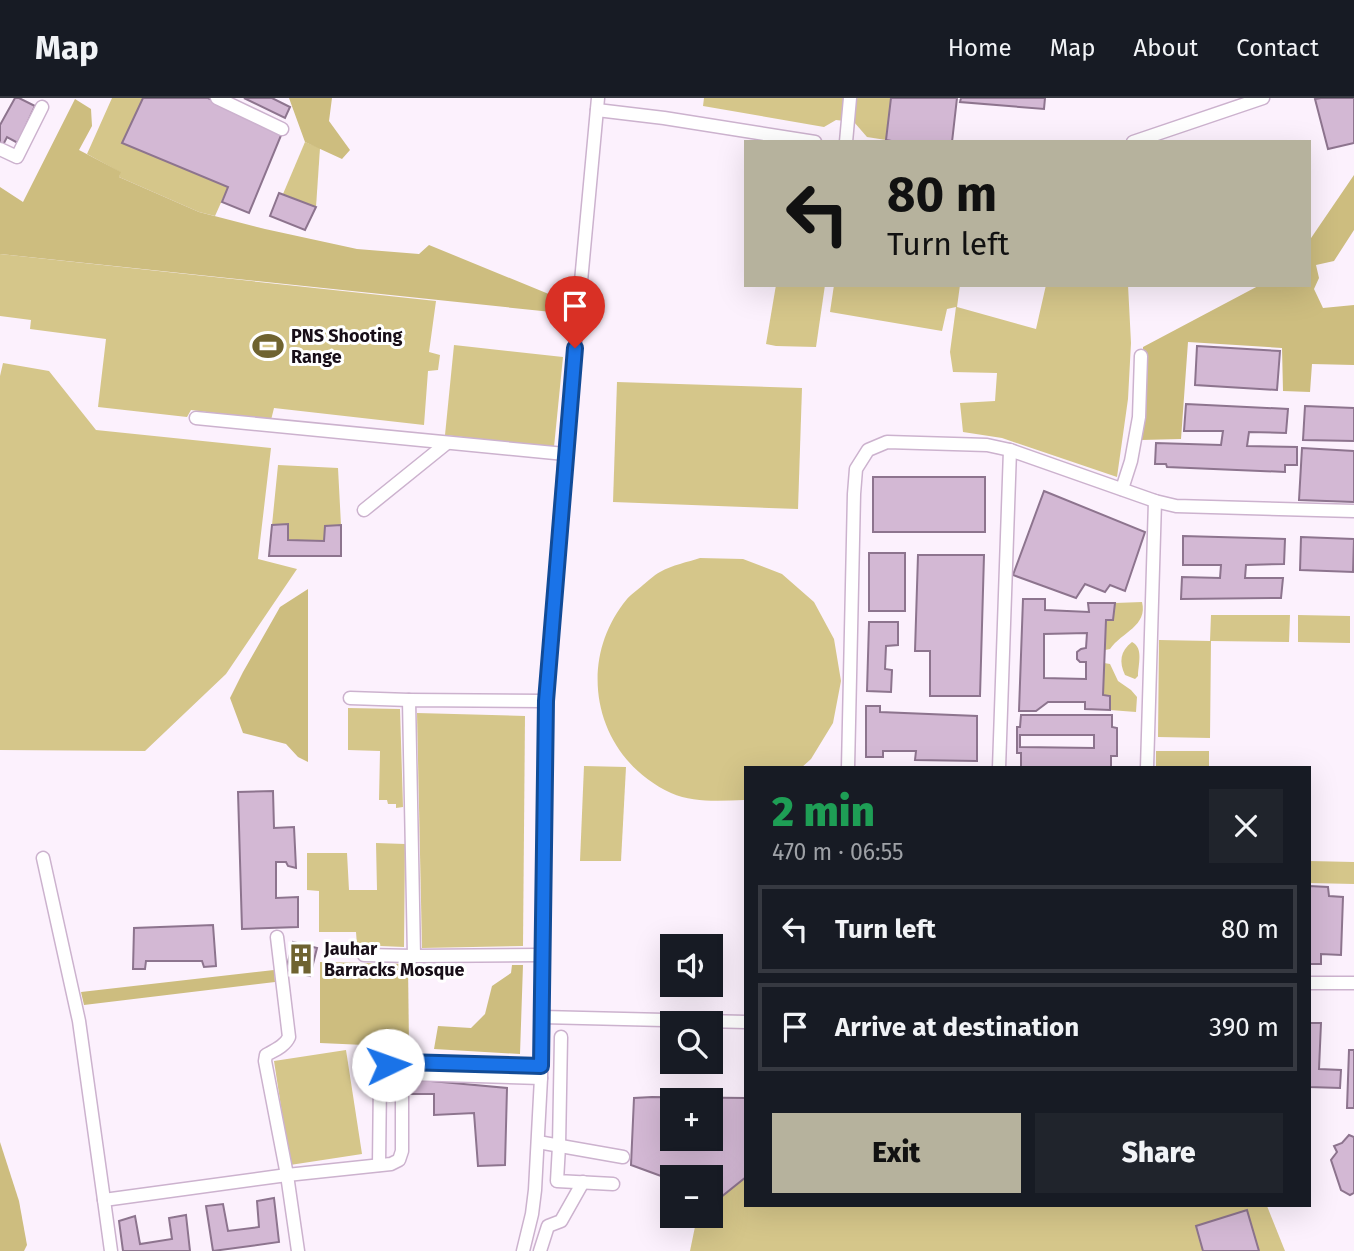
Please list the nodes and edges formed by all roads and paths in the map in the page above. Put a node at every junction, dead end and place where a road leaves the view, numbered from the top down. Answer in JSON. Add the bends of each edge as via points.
{"nodes":[{"id":1,"x":217,"y":98,"type":"edge"},
{"id":2,"x":850,"y":98,"type":"edge"},
{"id":3,"x":1263,"y":98,"type":"edge"},
{"id":4,"x":598,"y":104,"type":"edge"},
{"id":5,"x":42,"y":107,"type":"dead end"},
{"id":6,"x":282,"y":129,"type":"dead end"},
{"id":7,"x":802,"y":140,"type":"edge"},
{"id":8,"x":846,"y":140,"type":"edge"},
{"id":9,"x":1139,"y":140,"type":"edge"},
{"id":10,"x":0,"y":149,"type":"edge"},
{"id":11,"x":1142,"y":356,"type":"dead end"},
{"id":12,"x":196,"y":418,"type":"dead end"},
{"id":13,"x":447,"y":443,"type":"junction"},
{"id":14,"x":1010,"y":450,"type":"junction"},
{"id":15,"x":565,"y":454,"type":"junction"},
{"id":16,"x":1122,"y":489,"type":"junction"},
{"id":17,"x":1155,"y":500,"type":"junction"},
{"id":18,"x":363,"y":510,"type":"dead end"},
{"id":19,"x":1354,"y":511,"type":"edge"},
{"id":20,"x":350,"y":698,"type":"dead end"},
{"id":21,"x":409,"y":700,"type":"junction"},
{"id":22,"x":546,"y":701,"type":"junction"},
{"id":23,"x":848,"y":766,"type":"edge"},
{"id":24,"x":999,"y":766,"type":"edge"},
{"id":25,"x":1147,"y":766,"type":"edge"},
{"id":26,"x":43,"y":858,"type":"dead end"},
{"id":27,"x":277,"y":937,"type":"dead end"},
{"id":28,"x":364,"y":955,"type":"dead end"},
{"id":29,"x":543,"y":955,"type":"junction"},
{"id":30,"x":414,"y":956,"type":"junction"},
{"id":31,"x":1311,"y":983,"type":"edge"},
{"id":32,"x":1354,"y":983,"type":"edge"},
{"id":33,"x":542,"y":1017,"type":"junction"},
{"id":34,"x":744,"y":1023,"type":"edge"},
{"id":35,"x":561,"y":1037,"type":"dead end"},
{"id":36,"x":541,"y":1072,"type":"junction"},
{"id":37,"x":538,"y":1142,"type":"junction"},
{"id":38,"x":559,"y":1146,"type":"junction"},
{"id":39,"x":623,"y":1157,"type":"dead end"},
{"id":40,"x":379,"y":1166,"type":"junction"},
{"id":41,"x":288,"y":1175,"type":"junction"},
{"id":42,"x":583,"y":1182,"type":"junction"},
{"id":43,"x":613,"y":1184,"type":"dead end"},
{"id":44,"x":104,"y":1200,"type":"junction"},
{"id":45,"x":111,"y":1251,"type":"edge"},
{"id":46,"x":298,"y":1251,"type":"edge"},
{"id":47,"x":523,"y":1251,"type":"edge"},
{"id":48,"x":540,"y":1251,"type":"edge"}],
"edges":[{"from":1,"to":6,"type":"street"},
{"from":2,"to":8,"type":"street"},
{"from":3,"to":9,"type":"street"},
{"from":4,"to":7,"type":"street"},
{"from":4,"to":15,"type":"street"},
{"from":5,"to":10,"type":"street","via":[[17,157]]},
{"from":11,"to":16,"type":"street","via":[[1139,417]]},
{"from":12,"to":13,"type":"street"},
{"from":13,"to":15,"type":"street"},
{"from":13,"to":18,"type":"street"},
{"from":14,"to":16,"type":"street"},
{"from":14,"to":23,"type":"street","via":[[887,442],[868,450],[856,469]]},
{"from":14,"to":24,"type":"street"},
{"from":15,"to":22,"type":"street"},
{"from":16,"to":17,"type":"street"},
{"from":17,"to":19,"type":"street","via":[[1176,506]]},
{"from":17,"to":25,"type":"street"},
{"from":20,"to":21,"type":"street"},
{"from":21,"to":22,"type":"street"},
{"from":21,"to":30,"type":"street"},
{"from":22,"to":29,"type":"street"},
{"from":26,"to":44,"type":"street","via":[[79,1021]]},
{"from":27,"to":41,"type":"street","via":[[289,1037],[266,1055],[265,1061]]},
{"from":28,"to":30,"type":"street"},
{"from":29,"to":30,"type":"street"},
{"from":29,"to":33,"type":"street"},
{"from":31,"to":32,"type":"street"},
{"from":33,"to":34,"type":"street"},
{"from":33,"to":36,"type":"street"},
{"from":35,"to":38,"type":"street"},
{"from":36,"to":37,"type":"street"},
{"from":36,"to":40,"type":"street","via":[[405,1076],[402,1151],[399,1160]]},
{"from":36,"to":40,"type":"street","via":[[404,1062],[388,1065],[380,1079]]},
{"from":37,"to":38,"type":"street"},
{"from":37,"to":47,"type":"street","via":[[532,1214]]},
{"from":38,"to":39,"type":"street"},
{"from":38,"to":42,"type":"street","via":[[557,1181]]},
{"from":40,"to":41,"type":"street"},
{"from":41,"to":44,"type":"street"},
{"from":41,"to":46,"type":"street"},
{"from":42,"to":43,"type":"street"},
{"from":42,"to":48,"type":"street","via":[[561,1221],[548,1226]]},
{"from":44,"to":45,"type":"street"}]}
